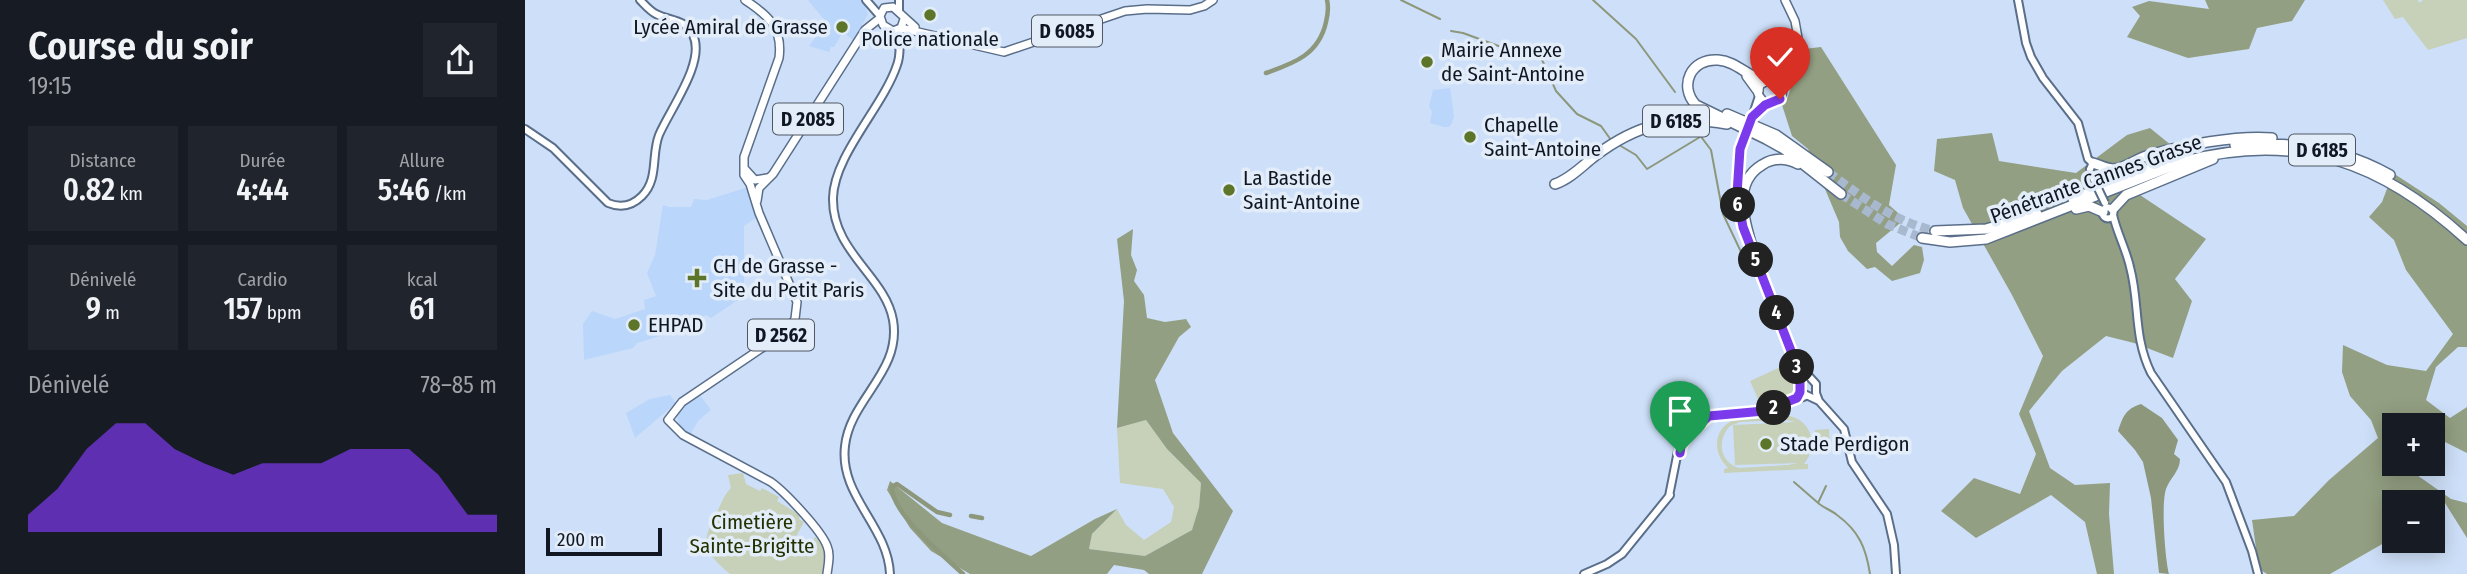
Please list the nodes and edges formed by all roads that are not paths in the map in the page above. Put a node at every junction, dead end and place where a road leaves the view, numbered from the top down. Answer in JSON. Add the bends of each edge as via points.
{"nodes":[{"id":1,"x":640,"y":0,"type":"edge"},
{"id":2,"x":745,"y":0,"type":"edge"},
{"id":3,"x":898,"y":0,"type":"edge"},
{"id":4,"x":1213,"y":0,"type":"edge"},
{"id":5,"x":1785,"y":0,"type":"edge"},
{"id":6,"x":2018,"y":0,"type":"edge"},
{"id":7,"x":869,"y":3,"type":"edge"},
{"id":8,"x":887,"y":7,"type":"junction"},
{"id":9,"x":899,"y":10,"type":"junction"},
{"id":10,"x":904,"y":19,"type":"junction"},
{"id":11,"x":881,"y":20,"type":"junction"},
{"id":12,"x":900,"y":28,"type":"junction"},
{"id":13,"x":910,"y":29,"type":"junction"},
{"id":14,"x":891,"y":30,"type":"junction"},
{"id":15,"x":921,"y":31,"type":"junction"},
{"id":16,"x":900,"y":39,"type":"junction"},
{"id":17,"x":1791,"y":62,"type":"junction"},
{"id":18,"x":1768,"y":80,"type":"junction"},
{"id":19,"x":1782,"y":89,"type":"junction"},
{"id":20,"x":1759,"y":94,"type":"junction"},
{"id":21,"x":1768,"y":103,"type":"junction"},
{"id":22,"x":1752,"y":117,"type":"junction"},
{"id":23,"x":1740,"y":126,"type":"junction"},
{"id":24,"x":525,"y":129,"type":"edge"},
{"id":25,"x":2259,"y":150,"type":"junction"},
{"id":26,"x":2331,"y":151,"type":"junction"},
{"id":27,"x":2090,"y":163,"type":"junction"},
{"id":28,"x":1828,"y":172,"type":"tunnel mouth"},
{"id":29,"x":1571,"y":175,"type":"junction"},
{"id":30,"x":1827,"y":183,"type":"junction"},
{"id":31,"x":1555,"y":184,"type":"dead end"},
{"id":32,"x":756,"y":185,"type":"junction"},
{"id":33,"x":1569,"y":188,"type":"dead end"},
{"id":34,"x":1841,"y":194,"type":"tunnel mouth"},
{"id":35,"x":2108,"y":211,"type":"junction"},
{"id":36,"x":1935,"y":231,"type":"tunnel mouth"},
{"id":37,"x":2467,"y":233,"type":"edge"},
{"id":38,"x":2002,"y":234,"type":"junction"},
{"id":39,"x":1922,"y":238,"type":"tunnel mouth"},
{"id":40,"x":2467,"y":240,"type":"edge"},
{"id":41,"x":1756,"y":260,"type":"junction"},
{"id":42,"x":1785,"y":335,"type":"junction"},
{"id":43,"x":1809,"y":378,"type":"junction"},
{"id":44,"x":1800,"y":382,"type":"junction"},
{"id":45,"x":1806,"y":395,"type":"junction"},
{"id":46,"x":827,"y":574,"type":"edge"},
{"id":47,"x":890,"y":574,"type":"edge"},
{"id":48,"x":1584,"y":574,"type":"edge"},
{"id":49,"x":1896,"y":574,"type":"edge"},
{"id":50,"x":2258,"y":574,"type":"edge"}],
"edges":[{"from":1,"to":24,"type":"main road","via":[[657,14],[684,24],[696,45],[692,70],[659,136],[651,180],[643,195],[627,205],[608,203],[553,148]]},
{"from":2,"to":32,"type":"main road","number":"D 2562","via":[[772,21],[780,46],[745,152],[743,166]]},
{"from":3,"to":8,"type":"main road"},
{"from":3,"to":9,"type":"main road"},
{"from":4,"to":15,"type":"main road","number":"D 6085","via":[[1190,10],[1125,12],[1004,52]]},
{"from":5,"to":17,"type":"main road","via":[[1799,34]]},
{"from":6,"to":27,"type":"main road","via":[[2031,57],[2078,123]]},
{"from":7,"to":8,"type":"main road"},
{"from":7,"to":11,"type":"main road"},
{"from":8,"to":9,"type":"main road"},
{"from":8,"to":11,"type":"main road"},
{"from":9,"to":10,"type":"main road"},
{"from":10,"to":12,"type":"main road"},
{"from":10,"to":15,"type":"main road","number":"D 6085"},
{"from":11,"to":14,"type":"main road"},
{"from":11,"to":32,"type":"main road","number":"D 2085","via":[[851,53],[773,174]]},
{"from":12,"to":13,"type":"main road","number":"D 6085"},
{"from":12,"to":14,"type":"main road"},
{"from":12,"to":16,"type":"main road"},
{"from":13,"to":15,"type":"main road","number":"D 6085"},
{"from":13,"to":16,"type":"main road"},
{"from":14,"to":16,"type":"main road"},
{"from":16,"to":47,"type":"main road","via":[[899,61],[890,83],[842,165],[833,199],[843,239],[893,321],[887,365],[855,415],[844,449],[849,484],[882,539]]},
{"from":17,"to":18,"type":"main road"},
{"from":17,"to":19,"type":"main road"},
{"from":18,"to":19,"type":"main road"},
{"from":18,"to":20,"type":"main road"},
{"from":18,"to":23,"type":"highway","number":"D 6185","via":[[1716,60],[1697,65],[1689,76],[1687,89],[1693,102]]},
{"from":19,"to":21,"type":"main road","via":[[1780,99]]},
{"from":20,"to":21,"type":"main road"},
{"from":20,"to":22,"type":"main road"},
{"from":20,"to":28,"type":"highway","via":[[1743,73],[1718,63],[1701,67],[1690,84],[1699,102],[1769,131]]},
{"from":21,"to":22,"type":"main road"},
{"from":22,"to":41,"type":"main road","bridge":true,"via":[[1737,170],[1738,205]]},
{"from":23,"to":29,"type":"highway","number":"D 6185","via":[[1700,119],[1642,128],[1612,143]]},
{"from":23,"to":30,"type":"highway","number":"D 6185","via":[[1784,149]]},
{"from":25,"to":35,"type":"highway","via":[[2208,160],[2126,195]]},
{"from":25,"to":38,"type":"highway","name":"Pénétrante Cannes Grasse","number":"D 6185","via":[[2214,153],[2185,161]]},
{"from":25,"to":40,"type":"highway","name":"Pénétrante Cannes Grasse","number":"D 6185","via":[[2306,154],[2379,176],[2424,203]]},
{"from":26,"to":27,"type":"highway","via":[[2298,141],[2253,137],[2149,155],[2116,169]]},
{"from":26,"to":36,"type":"highway","name":"Pénétrante Cannes Grasse","number":"D 6185","via":[[2260,143],[2212,148],[2155,165],[2008,224]]},
{"from":26,"to":37,"type":"highway","name":"Pénétrante Cannes Grasse","number":"D 6185","via":[[2382,170],[2414,189]]},
{"from":27,"to":35,"type":"main road","bridge":true},
{"from":29,"to":31,"type":"highway","number":"D 6185"},
{"from":29,"to":33,"type":"highway"},
{"from":30,"to":34,"type":"highway","number":"D 6185"},
{"from":30,"to":41,"type":"highway","number":"D 6185","via":[[1787,160],[1766,162],[1753,171],[1743,199]]},
{"from":32,"to":46,"type":"main road","number":"D 2562","via":[[757,207],[795,296],[793,323],[681,402],[673,419],[683,435],[783,492],[825,542]]},
{"from":35,"to":38,"type":"highway","via":[[2084,207]]},
{"from":35,"to":50,"type":"main road","via":[[2131,268],[2138,338],[2147,363],[2226,482]]},
{"from":38,"to":39,"type":"highway","name":"Pénétrante Cannes Grasse","number":"D 6185","via":[[1968,242]]},
{"from":41,"to":42,"type":"main road"},
{"from":42,"to":43,"type":"main road"},
{"from":42,"to":44,"type":"main road"},
{"from":43,"to":44,"type":"main road"},
{"from":43,"to":45,"type":"main road","via":[[1817,384]]},
{"from":44,"to":45,"type":"main road"},
{"from":45,"to":48,"type":"main road","via":[[1764,411],[1709,416],[1681,446],[1669,496],[1622,554]]},
{"from":45,"to":49,"type":"main road","via":[[1819,401],[1844,429],[1852,462],[1887,514]]}]}
